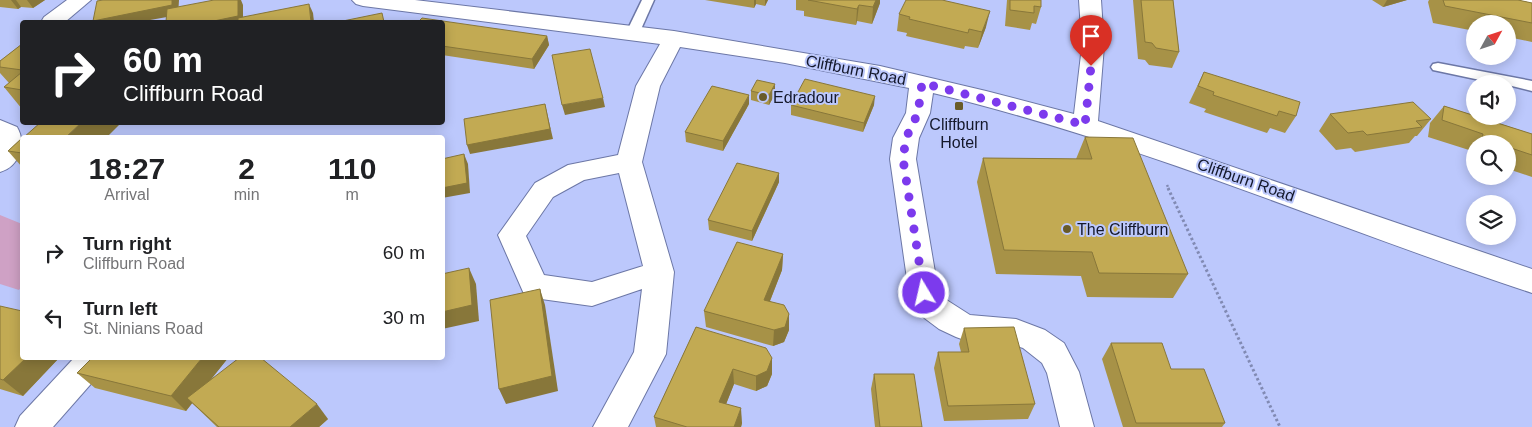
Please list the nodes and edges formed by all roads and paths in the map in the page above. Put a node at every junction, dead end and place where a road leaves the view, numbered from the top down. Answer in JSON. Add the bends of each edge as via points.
{"nodes":[{"id":1,"x":80,"y":0,"type":"edge"},
{"id":2,"x":363,"y":0,"type":"edge"},
{"id":3,"x":648,"y":0,"type":"edge"},
{"id":4,"x":1090,"y":0,"type":"edge"},
{"id":5,"x":1520,"y":0,"type":"edge"},
{"id":6,"x":1532,"y":1,"type":"edge"},
{"id":7,"x":55,"y":20,"type":"edge"},
{"id":8,"x":633,"y":33,"type":"junction"},
{"id":9,"x":674,"y":38,"type":"junction"},
{"id":10,"x":1438,"y":67,"type":"dead end"},
{"id":11,"x":922,"y":83,"type":"junction"},
{"id":12,"x":1532,"y":86,"type":"edge"},
{"id":13,"x":1085,"y":125,"type":"junction"},
{"id":14,"x":0,"y":128,"type":"edge"},
{"id":15,"x":1161,"y":150,"type":"junction"},
{"id":16,"x":629,"y":162,"type":"junction"},
{"id":17,"x":0,"y":163,"type":"edge"},
{"id":18,"x":659,"y":272,"type":"junction"},
{"id":19,"x":1532,"y":281,"type":"edge"},
{"id":20,"x":86,"y":368,"type":"edge"},
{"id":21,"x":32,"y":427,"type":"edge"},
{"id":22,"x":610,"y":427,"type":"edge"},
{"id":23,"x":1077,"y":427,"type":"edge"},
{"id":24,"x":1280,"y":427,"type":"edge"}],
"edges":[{"from":1,"to":7,"type":"street"},
{"from":2,"to":8,"type":"street","name":"Cliffburn Road"},
{"from":3,"to":8,"type":"lane"},
{"from":4,"to":13,"type":"street","via":[[1093,46]]},
{"from":5,"to":6,"type":"street"},
{"from":8,"to":9,"type":"street","name":"Cliffburn Road"},
{"from":9,"to":11,"type":"street","name":"Cliffburn Road"},
{"from":9,"to":16,"type":"street","via":[[648,86]]},
{"from":10,"to":12,"type":"lane"},
{"from":11,"to":13,"type":"street","name":"Cliffburn Road"},
{"from":11,"to":23,"type":"street","via":[[918,113],[906,138],[903,159],[924,293],[934,308],[967,328],[1016,332],[1034,339],[1053,353],[1063,372]]},
{"from":13,"to":15,"type":"street","name":"Cliffburn Road"},
{"from":14,"to":17,"type":"street","via":[[8,133],[11,144]]},
{"from":15,"to":19,"type":"street","name":"Cliffburn Road"},
{"from":15,"to":24,"type":"path","via":[[1165,180]]},
{"from":16,"to":18,"type":"street"},
{"from":16,"to":18,"type":"street","via":[[577,172],[544,190],[512,234],[534,286],[592,294]]},
{"from":18,"to":22,"type":"street","via":[[650,354]]},
{"from":20,"to":21,"type":"street"}]}
